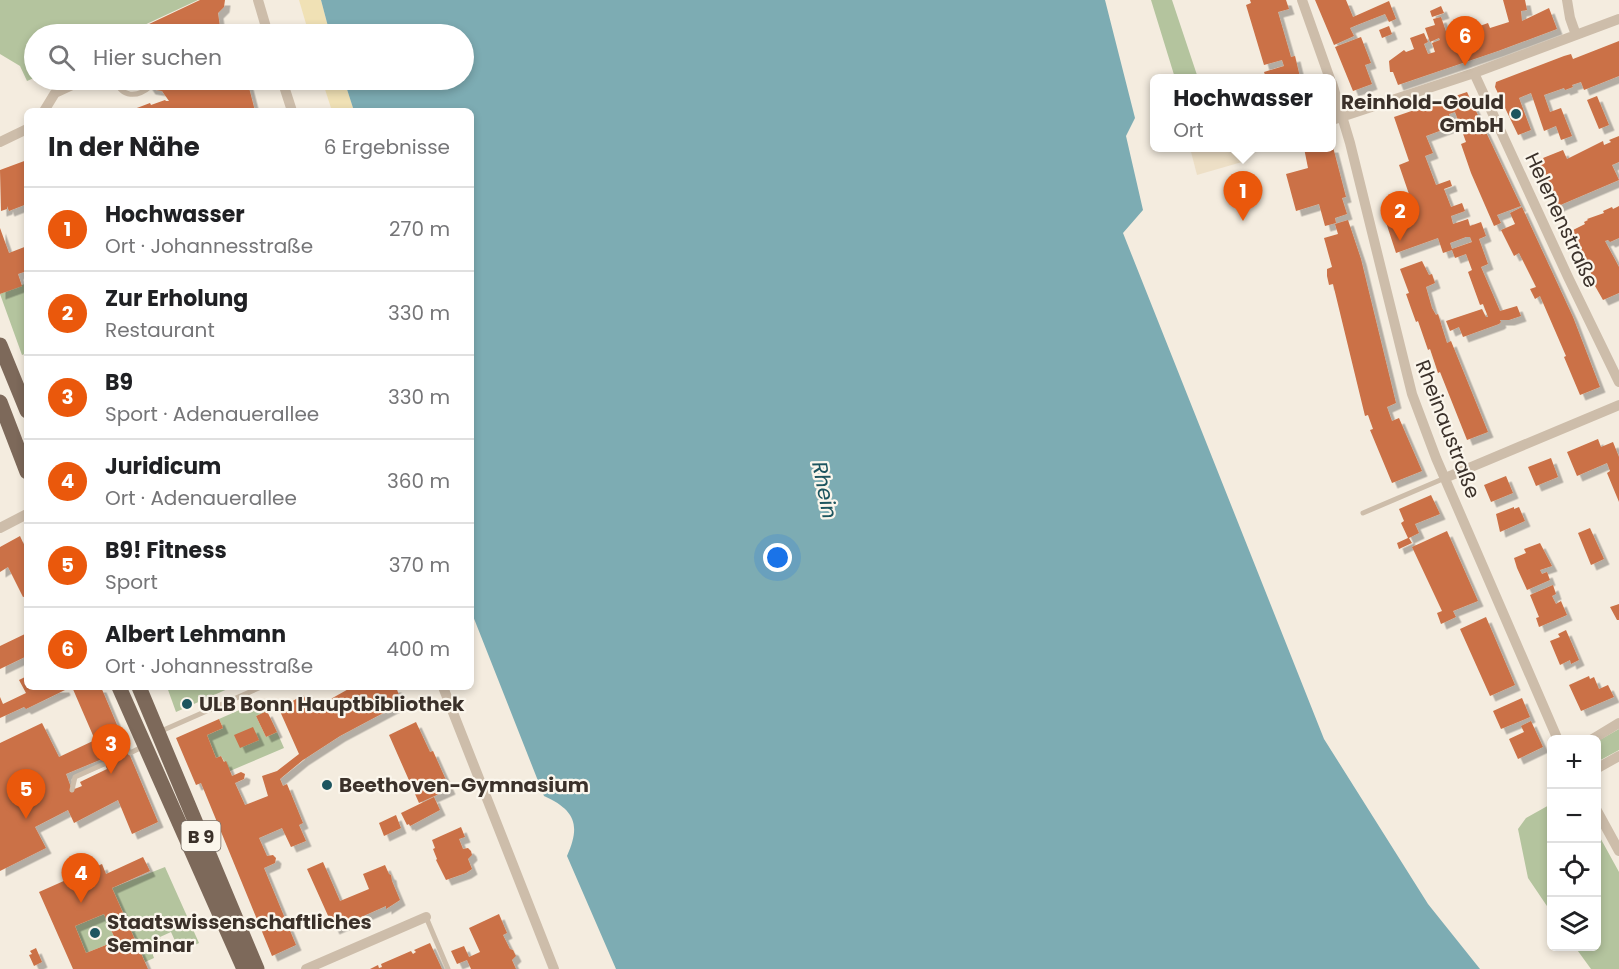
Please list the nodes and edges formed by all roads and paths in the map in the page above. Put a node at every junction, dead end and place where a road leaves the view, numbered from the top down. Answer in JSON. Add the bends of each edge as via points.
{"nodes":[{"id":1,"x":258,"y":0,"type":"edge"},
{"id":2,"x":1302,"y":0,"type":"edge"},
{"id":3,"x":1568,"y":0,"type":"edge"},
{"id":4,"x":1619,"y":19,"type":"edge"},
{"id":5,"x":265,"y":24,"type":"edge"},
{"id":6,"x":1576,"y":35,"type":"junction"},
{"id":7,"x":1474,"y":73,"type":"junction"},
{"id":8,"x":1329,"y":74,"type":"edge"},
{"id":9,"x":61,"y":90,"type":"edge"},
{"id":10,"x":122,"y":90,"type":"edge"},
{"id":11,"x":145,"y":90,"type":"edge"},
{"id":12,"x":285,"y":90,"type":"edge"},
{"id":13,"x":1336,"y":95,"type":"edge"},
{"id":14,"x":46,"y":108,"type":"edge"},
{"id":15,"x":291,"y":108,"type":"edge"},
{"id":16,"x":1344,"y":118,"type":"junction"},
{"id":17,"x":1336,"y":119,"type":"edge"},
{"id":18,"x":24,"y":130,"type":"edge"},
{"id":19,"x":0,"y":142,"type":"edge"},
{"id":20,"x":0,"y":345,"type":"edge"},
{"id":21,"x":1619,"y":382,"type":"edge"},
{"id":22,"x":0,"y":402,"type":"edge"},
{"id":23,"x":24,"y":404,"type":"edge"},
{"id":24,"x":1619,"y":405,"type":"edge"},
{"id":25,"x":24,"y":464,"type":"edge"},
{"id":26,"x":1445,"y":478,"type":"junction"},
{"id":27,"x":1364,"y":513,"type":"dead end"},
{"id":28,"x":24,"y":516,"type":"edge"},
{"id":29,"x":0,"y":528,"type":"edge"},
{"id":30,"x":120,"y":690,"type":"edge"},
{"id":31,"x":140,"y":690,"type":"edge"},
{"id":32,"x":254,"y":690,"type":"edge"},
{"id":33,"x":444,"y":690,"type":"edge"},
{"id":34,"x":1619,"y":723,"type":"edge"},
{"id":35,"x":158,"y":733,"type":"junction"},
{"id":36,"x":1556,"y":735,"type":"edge"},
{"id":37,"x":1599,"y":735,"type":"edge"},
{"id":38,"x":145,"y":746,"type":"junction"},
{"id":39,"x":130,"y":753,"type":"dead end"},
{"id":40,"x":1619,"y":756,"type":"edge"},
{"id":41,"x":104,"y":764,"type":"dead end"},
{"id":42,"x":1601,"y":766,"type":"edge"},
{"id":43,"x":72,"y":790,"type":"dead end"},
{"id":44,"x":1601,"y":818,"type":"edge"},
{"id":45,"x":1619,"y":851,"type":"edge"},
{"id":46,"x":426,"y":917,"type":"joint"},
{"id":47,"x":243,"y":969,"type":"edge"},
{"id":48,"x":257,"y":969,"type":"edge"},
{"id":49,"x":306,"y":969,"type":"edge"},
{"id":50,"x":448,"y":969,"type":"edge"},
{"id":51,"x":554,"y":969,"type":"edge"}],
"edges":[{"from":1,"to":5,"type":"street"},
{"from":2,"to":8,"type":"street"},
{"from":3,"to":6,"type":"street"},
{"from":4,"to":6,"type":"street"},
{"from":6,"to":7,"type":"street"},
{"from":7,"to":16,"type":"street"},
{"from":7,"to":21,"type":"street","name":"Helenenstraße"},
{"from":9,"to":14,"type":"street"},
{"from":10,"to":11,"type":"lane","via":[[130,95]]},
{"from":12,"to":15,"type":"street"},
{"from":13,"to":16,"type":"street","name":"Rheinaustraße"},
{"from":16,"to":17,"type":"street"},
{"from":16,"to":26,"type":"street","name":"Rheinaustraße","via":[[1404,369]]},
{"from":18,"to":19,"type":"street"},
{"from":20,"to":23,"type":"main road"},
{"from":22,"to":25,"type":"main road"},
{"from":24,"to":26,"type":"street"},
{"from":26,"to":27,"type":"lane"},
{"from":26,"to":36,"type":"street","name":"Rheinaustraße"},
{"from":28,"to":29,"type":"street"},
{"from":30,"to":38,"type":"main road","number":"B 9"},
{"from":31,"to":35,"type":"main road","number":"B 9"},
{"from":32,"to":35,"type":"lane"},
{"from":33,"to":51,"type":"street"},
{"from":34,"to":37,"type":"street"},
{"from":35,"to":48,"type":"main road","number":"B 9"},
{"from":38,"to":39,"type":"lane"},
{"from":38,"to":47,"type":"main road","number":"B 9"},
{"from":40,"to":42,"type":"street"},
{"from":41,"to":43,"type":"lane","via":[[75,777]]},
{"from":44,"to":45,"type":"street"},
{"from":46,"to":49,"type":"street"},
{"from":46,"to":50,"type":"lane"}]}
